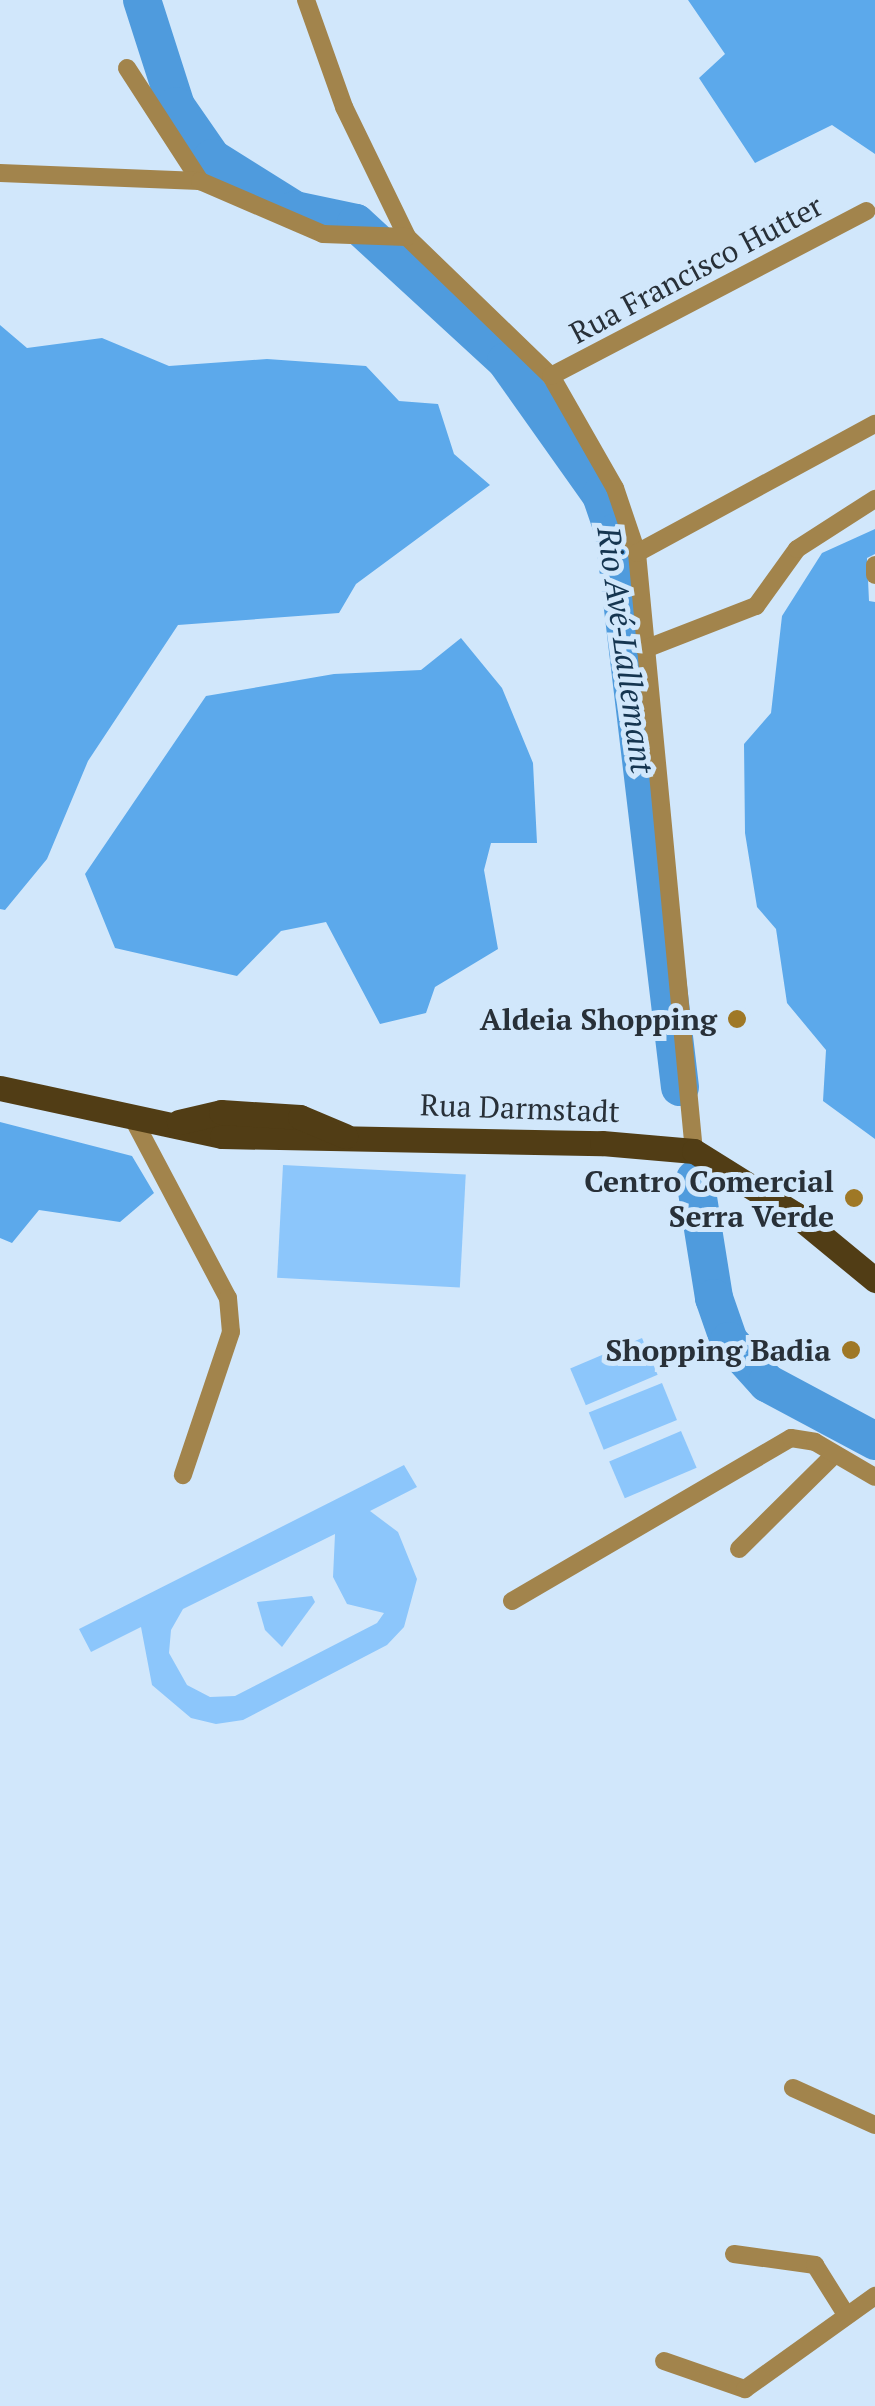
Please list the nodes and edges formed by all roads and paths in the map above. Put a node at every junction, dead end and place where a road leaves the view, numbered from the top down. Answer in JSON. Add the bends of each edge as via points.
{"nodes":[{"id":1,"x":306,"y":0,"type":"edge"},
{"id":2,"x":127,"y":68,"type":"dead end"},
{"id":3,"x":0,"y":173,"type":"edge"},
{"id":4,"x":200,"y":181,"type":"junction"},
{"id":5,"x":866,"y":211,"type":"dead end"},
{"id":6,"x":406,"y":237,"type":"junction"},
{"id":7,"x":551,"y":376,"type":"junction"},
{"id":8,"x":875,"y":424,"type":"edge"},
{"id":9,"x":875,"y":499,"type":"edge"},
{"id":10,"x":637,"y":553,"type":"junction"},
{"id":11,"x":875,"y":565,"type":"edge"},
{"id":12,"x":875,"y":574,"type":"edge"},
{"id":13,"x":645,"y":648,"type":"junction"},
{"id":14,"x":0,"y":1088,"type":"edge"},
{"id":15,"x":131,"y":1116,"type":"junction"},
{"id":16,"x":694,"y":1151,"type":"junction"},
{"id":17,"x":875,"y":1280,"type":"edge"},
{"id":18,"x":834,"y":1455,"type":"junction"},
{"id":19,"x":183,"y":1475,"type":"dead end"},
{"id":20,"x":875,"y":1477,"type":"edge"},
{"id":21,"x":738,"y":1550,"type":"dead end"},
{"id":22,"x":512,"y":1602,"type":"dead end"},
{"id":23,"x":794,"y":2088,"type":"dead end"},
{"id":24,"x":875,"y":2125,"type":"edge"},
{"id":25,"x":734,"y":2254,"type":"dead end"},
{"id":26,"x":875,"y":2296,"type":"edge"},
{"id":27,"x":845,"y":2313,"type":"junction"},
{"id":28,"x":664,"y":2361,"type":"dead end"}],
"edges":[{"from":1,"to":6,"type":"street","via":[[344,107]]},
{"from":2,"to":4,"type":"street"},
{"from":3,"to":4,"type":"street"},
{"from":4,"to":6,"type":"street","via":[[291,224],[347,238]]},
{"from":5,"to":7,"type":"street","name":"Rua Francisco Hutter"},
{"from":6,"to":7,"type":"street"},
{"from":7,"to":10,"type":"street","via":[[615,488]]},
{"from":8,"to":10,"type":"street"},
{"from":9,"to":13,"type":"street","via":[[798,549],[756,606]]},
{"from":10,"to":13,"type":"street"},
{"from":11,"to":12,"type":"street"},
{"from":13,"to":16,"type":"street"},
{"from":14,"to":15,"type":"main road","name":"Rua Darmstadt"},
{"from":15,"to":16,"type":"main road","name":"Rua Darmstadt","via":[[179,1122],[221,1112],[300,1117],[344,1136]]},
{"from":15,"to":19,"type":"street","via":[[228,1298],[231,1332]]},
{"from":16,"to":17,"type":"main road","via":[[795,1214]]},
{"from":18,"to":20,"type":"street"},
{"from":18,"to":21,"type":"street"},
{"from":18,"to":22,"type":"street","via":[[800,1436],[791,1438]]},
{"from":23,"to":24,"type":"street"},
{"from":25,"to":27,"type":"street","via":[[816,2265]]},
{"from":26,"to":27,"type":"street"},
{"from":27,"to":28,"type":"street","via":[[754,2386],[732,2388]]}]}
